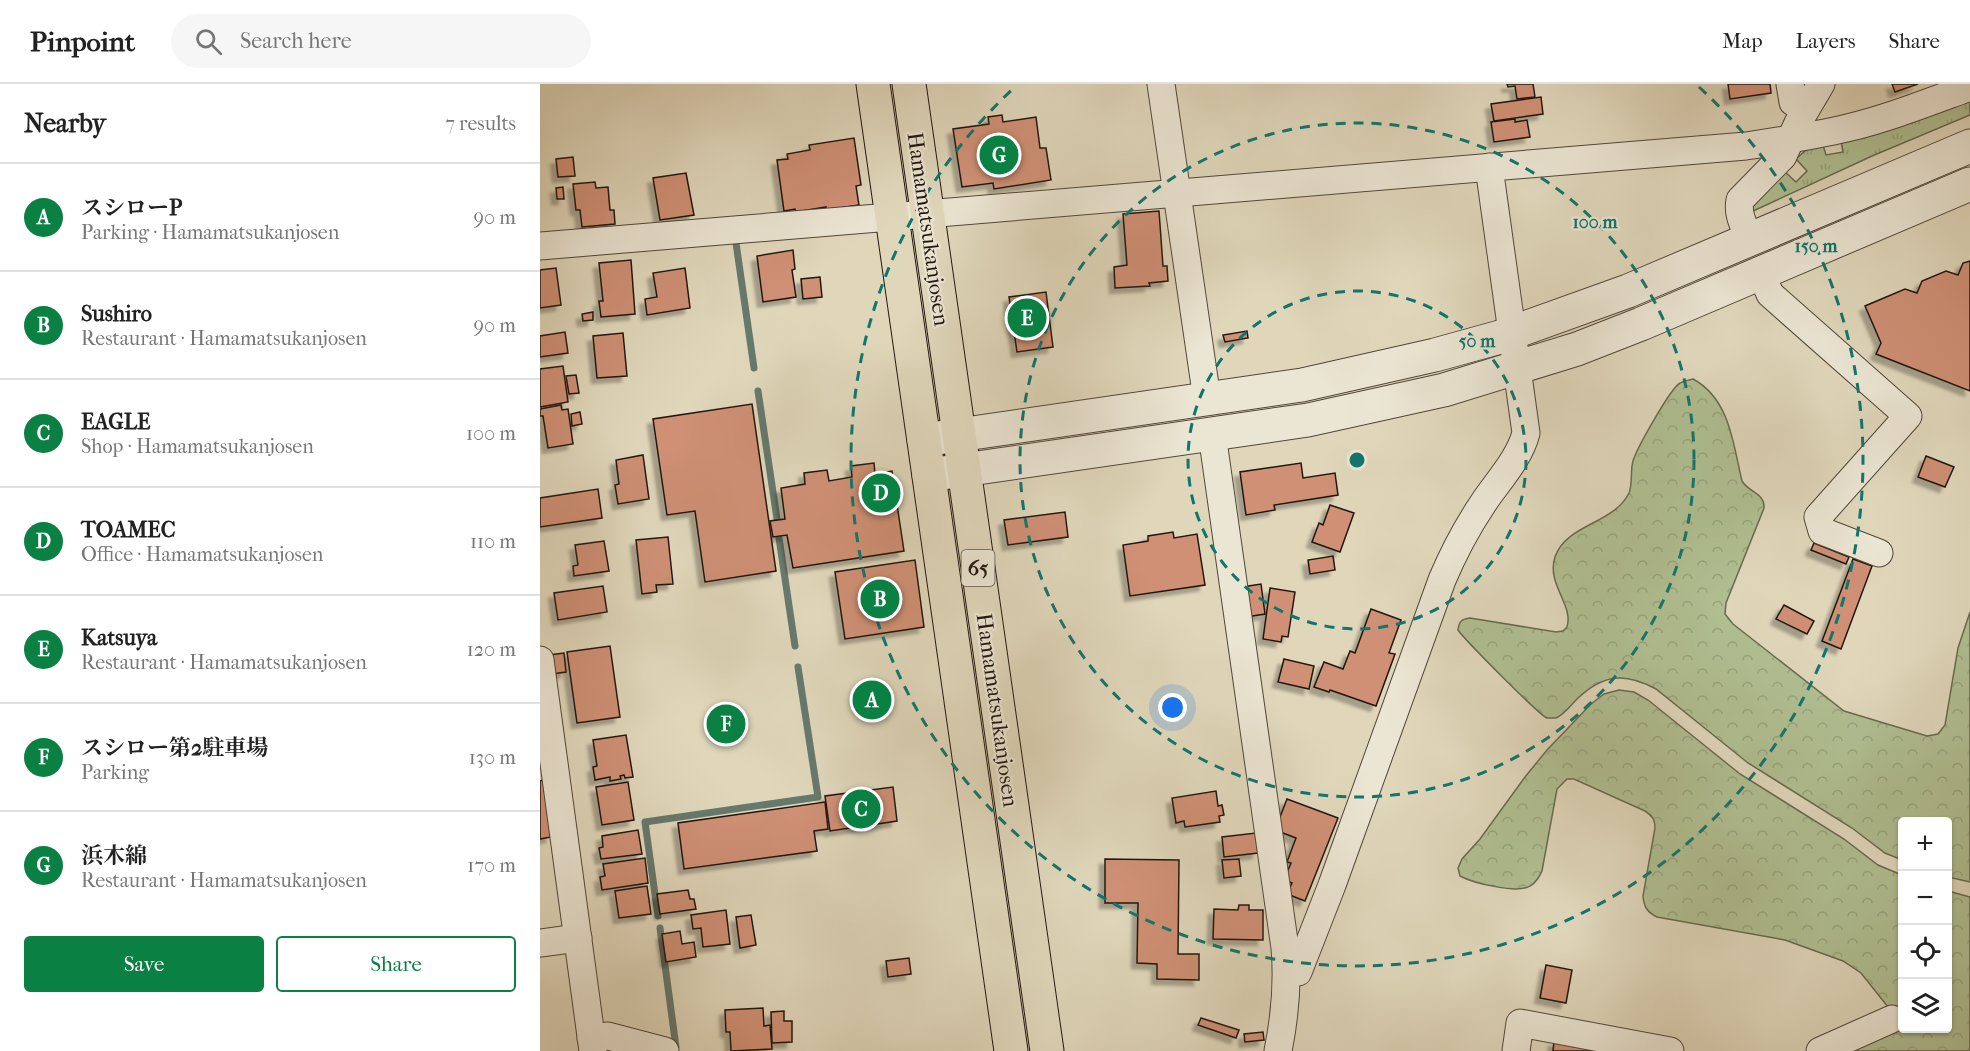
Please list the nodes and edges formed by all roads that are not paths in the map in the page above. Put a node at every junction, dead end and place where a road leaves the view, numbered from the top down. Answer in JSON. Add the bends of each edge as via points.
{"nodes":[{"id":1,"x":873,"y":84,"type":"edge"},
{"id":2,"x":909,"y":84,"type":"edge"},
{"id":3,"x":1161,"y":84,"type":"edge"},
{"id":4,"x":1790,"y":84,"type":"edge"},
{"id":5,"x":1821,"y":84,"type":"edge"},
{"id":6,"x":1970,"y":87,"type":"edge"},
{"id":7,"x":1806,"y":109,"type":"junction"},
{"id":8,"x":1790,"y":139,"type":"junction"},
{"id":9,"x":1970,"y":146,"type":"edge"},
{"id":10,"x":1489,"y":167,"type":"junction"},
{"id":11,"x":1970,"y":184,"type":"edge"},
{"id":12,"x":1177,"y":192,"type":"junction"},
{"id":13,"x":927,"y":213,"type":"junction"},
{"id":14,"x":892,"y":216,"type":"junction"},
{"id":15,"x":1750,"y":240,"type":"junction"},
{"id":16,"x":540,"y":246,"type":"edge"},
{"id":17,"x":1761,"y":273,"type":"junction"},
{"id":18,"x":1513,"y":332,"type":"junction"},
{"id":19,"x":1518,"y":368,"type":"junction"},
{"id":20,"x":1207,"y":399,"type":"junction"},
{"id":21,"x":958,"y":434,"type":"junction"},
{"id":22,"x":1212,"y":434,"type":"junction"},
{"id":23,"x":924,"y":440,"type":"junction"},
{"id":24,"x":964,"y":470,"type":"junction"},
{"id":25,"x":929,"y":475,"type":"junction"},
{"id":26,"x":1879,"y":554,"type":"dead end"},
{"id":27,"x":540,"y":660,"type":"edge"},
{"id":28,"x":546,"y":746,"type":"edge"},
{"id":29,"x":578,"y":939,"type":"junction"},
{"id":30,"x":540,"y":944,"type":"edge"},
{"id":31,"x":1287,"y":972,"type":"junction"},
{"id":32,"x":1892,"y":1019,"type":"dead end"},
{"id":33,"x":592,"y":1045,"type":"edge"},
{"id":34,"x":665,"y":1051,"type":"edge"},
{"id":35,"x":1011,"y":1051,"type":"edge"},
{"id":36,"x":1047,"y":1051,"type":"edge"},
{"id":37,"x":1278,"y":1051,"type":"edge"},
{"id":38,"x":1516,"y":1051,"type":"edge"},
{"id":39,"x":1670,"y":1051,"type":"edge"},
{"id":40,"x":1820,"y":1051,"type":"edge"}],
"edges":[{"from":1,"to":14,"type":"main road","name":"Hamamatsukanjosen","number":"65"},
{"from":2,"to":13,"type":"main road","name":"Hamamatsukanjosen","number":"65"},
{"from":3,"to":12,"type":"street"},
{"from":4,"to":7,"type":"street","via":[[1793,102]]},
{"from":5,"to":7,"type":"street"},
{"from":6,"to":8,"type":"street","via":[[1849,128]]},
{"from":7,"to":8,"type":"street"},
{"from":8,"to":10,"type":"street"},
{"from":8,"to":15,"type":"street","via":[[1783,156],[1740,200],[1740,217]]},
{"from":9,"to":15,"type":"street"},
{"from":10,"to":12,"type":"street"},
{"from":10,"to":18,"type":"street"},
{"from":11,"to":17,"type":"street"},
{"from":12,"to":13,"type":"street"},
{"from":12,"to":20,"type":"street"},
{"from":13,"to":14,"type":"street"},
{"from":13,"to":21,"type":"main road","name":"Hamamatsukanjosen","number":"65"},
{"from":14,"to":16,"type":"street"},
{"from":14,"to":23,"type":"main road","name":"Hamamatsukanjosen","number":"65"},
{"from":15,"to":18,"type":"street","via":[[1628,291]]},
{"from":17,"to":19,"type":"street","via":[[1641,324]]},
{"from":17,"to":26,"type":"street","via":[[1770,294],[1908,417],[1818,517],[1822,531]]},
{"from":18,"to":19,"type":"street"},
{"from":18,"to":20,"type":"street","via":[[1369,371]]},
{"from":19,"to":22,"type":"street","via":[[1376,406]]},
{"from":19,"to":31,"type":"street","via":[[1526,424],[1524,442],[1453,555],[1298,972]]},
{"from":20,"to":21,"type":"street"},
{"from":21,"to":23,"type":"street"},
{"from":21,"to":24,"type":"main road","name":"Hamamatsukanjosen","number":"65"},
{"from":22,"to":24,"type":"street"},
{"from":22,"to":31,"type":"street"},
{"from":23,"to":25,"type":"main road","name":"Hamamatsukanjosen","number":"65"},
{"from":24,"to":25,"type":"street"},
{"from":24,"to":36,"type":"main road","name":"Hamamatsukanjosen","number":"65"},
{"from":25,"to":35,"type":"main road","name":"Hamamatsukanjosen","number":"65"},
{"from":27,"to":28,"type":"street"},
{"from":28,"to":29,"type":"street"},
{"from":29,"to":30,"type":"street"},
{"from":29,"to":33,"type":"street"},
{"from":31,"to":37,"type":"street"},
{"from":32,"to":40,"type":"street"},
{"from":33,"to":34,"type":"street","via":[[608,1036]]},
{"from":38,"to":39,"type":"street","via":[[1520,1023]]}]}
